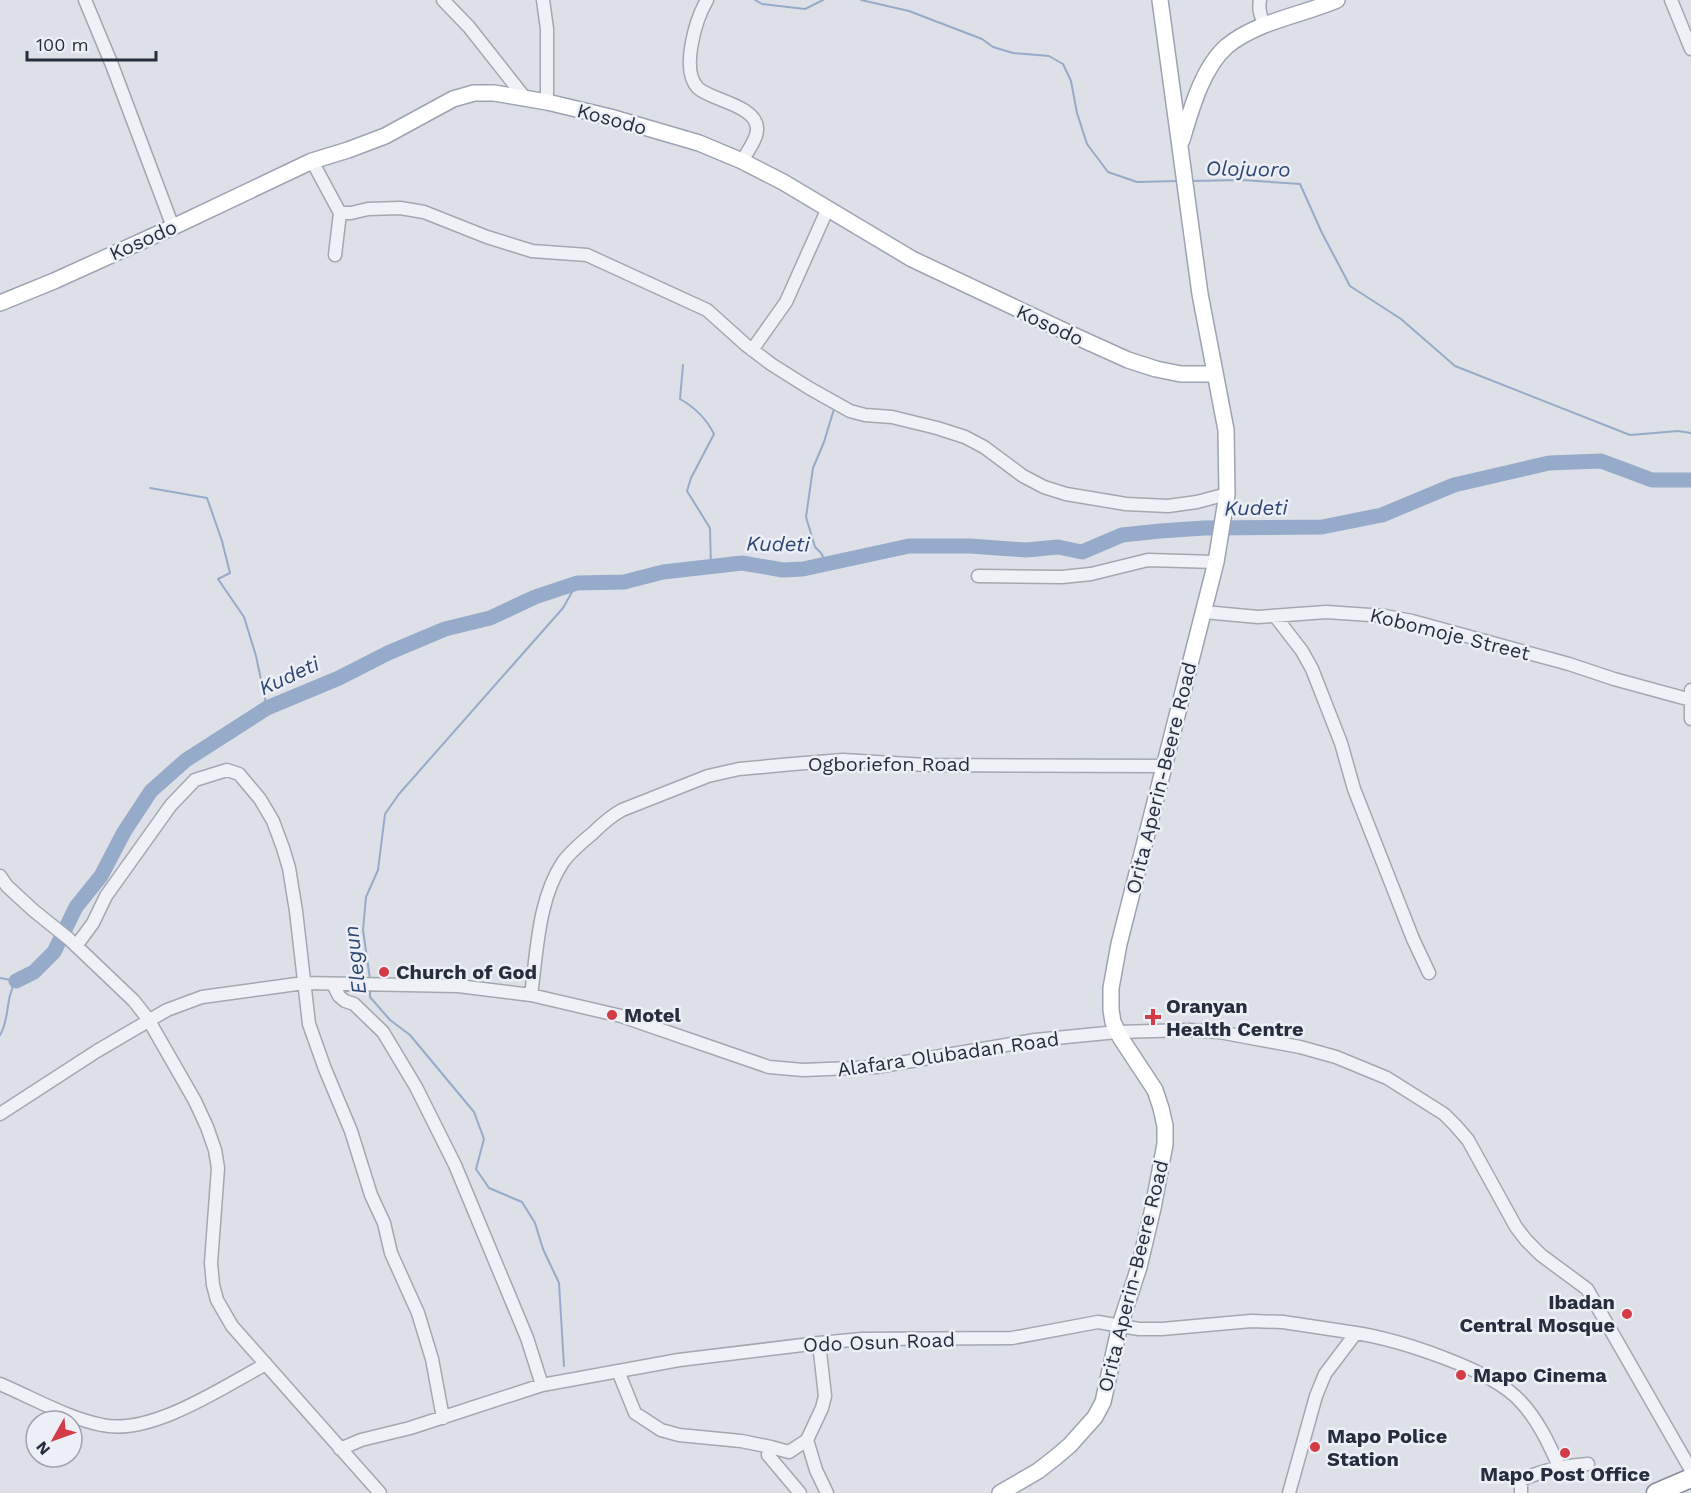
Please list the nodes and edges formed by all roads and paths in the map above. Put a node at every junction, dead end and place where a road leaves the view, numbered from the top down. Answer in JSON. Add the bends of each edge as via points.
{"nodes":[{"id":1,"x":84,"y":0,"type":"edge"},
{"id":2,"x":443,"y":0,"type":"edge"},
{"id":3,"x":543,"y":0,"type":"edge"},
{"id":4,"x":1160,"y":0,"type":"edge"},
{"id":5,"x":1260,"y":0,"type":"edge"},
{"id":6,"x":1337,"y":0,"type":"edge"},
{"id":7,"x":1671,"y":0,"type":"edge"},
{"id":8,"x":705,"y":3,"type":"edge"},
{"id":9,"x":1265,"y":26,"type":"junction"},
{"id":10,"x":1691,"y":48,"type":"edge"},
{"id":11,"x":525,"y":98,"type":"junction"},
{"id":12,"x":547,"y":102,"type":"junction"},
{"id":13,"x":1180,"y":146,"type":"junction"},
{"id":14,"x":312,"y":160,"type":"junction"},
{"id":15,"x":742,"y":161,"type":"junction"},
{"id":16,"x":828,"y":208,"type":"junction"},
{"id":17,"x":340,"y":213,"type":"junction"},
{"id":18,"x":172,"y":227,"type":"junction"},
{"id":19,"x":335,"y":255,"type":"dead end"},
{"id":20,"x":0,"y":303,"type":"edge"},
{"id":21,"x":752,"y":350,"type":"junction"},
{"id":22,"x":1215,"y":374,"type":"junction"},
{"id":23,"x":1227,"y":494,"type":"junction"},
{"id":24,"x":1216,"y":562,"type":"junction"},
{"id":25,"x":978,"y":576,"type":"dead end"},
{"id":26,"x":1204,"y":612,"type":"junction"},
{"id":27,"x":1275,"y":616,"type":"junction"},
{"id":28,"x":1690,"y":697,"type":"edge"},
{"id":29,"x":1691,"y":718,"type":"edge"},
{"id":30,"x":1165,"y":766,"type":"junction"},
{"id":31,"x":2,"y":883,"type":"edge"},
{"id":32,"x":72,"y":943,"type":"junction"},
{"id":33,"x":1429,"y":973,"type":"dead end"},
{"id":34,"x":304,"y":983,"type":"junction"},
{"id":35,"x":333,"y":984,"type":"junction"},
{"id":36,"x":531,"y":995,"type":"junction"},
{"id":37,"x":148,"y":1019,"type":"junction"},
{"id":38,"x":1117,"y":1032,"type":"junction"},
{"id":39,"x":0,"y":1114,"type":"edge"},
{"id":40,"x":1120,"y":1325,"type":"junction"},
{"id":41,"x":1356,"y":1333,"type":"junction"},
{"id":42,"x":819,"y":1342,"type":"junction"},
{"id":43,"x":266,"y":1365,"type":"junction"},
{"id":44,"x":618,"y":1371,"type":"junction"},
{"id":45,"x":0,"y":1384,"type":"edge"},
{"id":46,"x":542,"y":1385,"type":"junction"},
{"id":47,"x":443,"y":1418,"type":"junction"},
{"id":48,"x":807,"y":1440,"type":"junction"},
{"id":49,"x":771,"y":1447,"type":"junction"},
{"id":50,"x":340,"y":1449,"type":"junction"},
{"id":51,"x":1588,"y":1464,"type":"dead end"},
{"id":52,"x":1559,"y":1466,"type":"junction"},
{"id":53,"x":1691,"y":1470,"type":"edge"},
{"id":54,"x":1691,"y":1478,"type":"edge"},
{"id":55,"x":1691,"y":1486,"type":"edge"},
{"id":56,"x":380,"y":1493,"type":"edge"},
{"id":57,"x":800,"y":1493,"type":"edge"},
{"id":58,"x":827,"y":1493,"type":"edge"},
{"id":59,"x":1000,"y":1493,"type":"edge"},
{"id":60,"x":1289,"y":1493,"type":"edge"},
{"id":61,"x":1521,"y":1493,"type":"edge"},
{"id":62,"x":1656,"y":1493,"type":"edge"},
{"id":63,"x":1675,"y":1493,"type":"edge"}],
"edges":[{"from":1,"to":18,"type":"street"},
{"from":2,"to":11,"type":"street"},
{"from":3,"to":12,"type":"street"},
{"from":4,"to":13,"type":"main road","name":"Orita Aperin-Beere Road"},
{"from":5,"to":9,"type":"street","via":[[1258,6]]},
{"from":6,"to":9,"type":"main road"},
{"from":7,"to":10,"type":"street"},
{"from":8,"to":15,"type":"street","via":[[690,48],[694,82],[699,90],[747,112],[756,122],[758,130]]},
{"from":9,"to":13,"type":"main road","via":[[1227,47],[1214,63],[1194,100]]},
{"from":11,"to":12,"type":"main road","name":"Kosodo"},
{"from":11,"to":14,"type":"main road","name":"Kosodo","via":[[474,93],[453,99],[385,135]]},
{"from":12,"to":15,"type":"main road","name":"Kosodo","via":[[671,134]]},
{"from":13,"to":22,"type":"main road","name":"Orita Aperin-Beere Road"},
{"from":14,"to":17,"type":"street"},
{"from":14,"to":18,"type":"main road","name":"Kosodo"},
{"from":15,"to":16,"type":"main road","name":"Kosodo"},
{"from":16,"to":21,"type":"street","via":[[786,302]]},
{"from":16,"to":22,"type":"main road","name":"Kosodo","via":[[912,259],[1128,360],[1181,374]]},
{"from":17,"to":19,"type":"street"},
{"from":17,"to":21,"type":"street","via":[[400,208],[424,212],[532,251],[587,255],[707,310]]},
{"from":18,"to":20,"type":"main road","name":"Kosodo"},
{"from":21,"to":23,"type":"street","via":[[788,376],[850,411],[965,437],[1044,488],[1126,504],[1168,506]]},
{"from":22,"to":23,"type":"main road","name":"Orita Aperin-Beere Road","via":[[1226,430]]},
{"from":23,"to":24,"type":"main road","name":"Orita Aperin-Beere Road"},
{"from":24,"to":25,"type":"street","via":[[1148,560],[1062,577]]},
{"from":24,"to":26,"type":"main road","name":"Orita Aperin-Beere Road"},
{"from":26,"to":27,"type":"street","name":"Kobomoje Street"},
{"from":26,"to":30,"type":"main road","name":"Orita Aperin-Beere Road"},
{"from":27,"to":28,"type":"street","name":"Kobomoje Street","via":[[1354,613],[1403,620]]},
{"from":27,"to":33,"type":"street","via":[[1312,669],[1354,789]]},
{"from":28,"to":29,"type":"street"},
{"from":30,"to":36,"type":"street","name":"Ogboriefon Road","via":[[926,765],[843,760],[739,769],[708,776],[613,815],[564,861],[546,899]]},
{"from":30,"to":38,"type":"main road","name":"Orita Aperin-Beere Road","via":[[1113,973],[1111,1010]]},
{"from":31,"to":32,"type":"street"},
{"from":32,"to":34,"type":"street","via":[[87,933],[106,896],[171,805],[195,780],[228,770],[239,774],[260,799],[283,848]]},
{"from":32,"to":37,"type":"street","via":[[120,986]]},
{"from":34,"to":35,"type":"street","name":"Alafara Olubadan Road"},
{"from":34,"to":37,"type":"street","name":"Alafara Olubadan Road","via":[[202,997]]},
{"from":34,"to":47,"type":"street","via":[[315,1042],[351,1131],[391,1253],[421,1322]]},
{"from":35,"to":36,"type":"street","name":"Alafara Olubadan Road","via":[[459,986]]},
{"from":35,"to":46,"type":"street","via":[[339,996],[354,1004],[383,1032],[416,1087],[473,1207],[527,1338]]},
{"from":36,"to":38,"type":"street","name":"Alafara Olubadan Road","via":[[621,1016],[769,1067],[803,1070],[876,1067],[1015,1043]]},
{"from":37,"to":39,"type":"street","name":"Alafara Olubadan Road"},
{"from":37,"to":43,"type":"street","via":[[195,1101],[215,1150],[218,1188],[211,1263],[217,1300],[232,1326]]},
{"from":38,"to":40,"type":"main road","name":"Orita Aperin-Beere Road","via":[[1155,1090],[1165,1144],[1145,1245]]},
{"from":38,"to":53,"type":"street","name":"Alafara Olubadan Road","via":[[1219,1032],[1300,1047],[1387,1078],[1444,1114],[1468,1140],[1526,1240],[1587,1289]]},
{"from":40,"to":41,"type":"street","name":"Odo Osun Road","via":[[1162,1329],[1283,1322]]},
{"from":40,"to":42,"type":"street","name":"Odo Osun Road","via":[[1083,1323],[1012,1338]]},
{"from":40,"to":59,"type":"main road","name":"Orita Aperin-Beere Road","via":[[1103,1402],[1091,1422],[1038,1472]]},
{"from":41,"to":52,"type":"street","name":"Odo Osun Road","via":[[1415,1348],[1496,1382],[1532,1415]]},
{"from":41,"to":60,"type":"street","via":[[1325,1374]]},
{"from":42,"to":44,"type":"street","name":"Odo Osun Road"},
{"from":42,"to":48,"type":"street","via":[[825,1396]]},
{"from":43,"to":45,"type":"street","via":[[172,1414],[123,1427],[80,1419]]},
{"from":43,"to":50,"type":"street"},
{"from":44,"to":46,"type":"street","name":"Odo Osun Road"},
{"from":44,"to":49,"type":"street","via":[[634,1413],[661,1430]]},
{"from":46,"to":47,"type":"street","name":"Odo Osun Road"},
{"from":47,"to":50,"type":"street","name":"Odo Osun Road"},
{"from":48,"to":49,"type":"street","via":[[789,1452]]},
{"from":48,"to":58,"type":"street"},
{"from":49,"to":57,"type":"street","via":[[768,1455]]},
{"from":50,"to":56,"type":"street"},
{"from":51,"to":52,"type":"street"},
{"from":52,"to":61,"type":"street","via":[[1521,1480]]},
{"from":54,"to":62,"type":"highway"},
{"from":55,"to":63,"type":"highway"}]}
